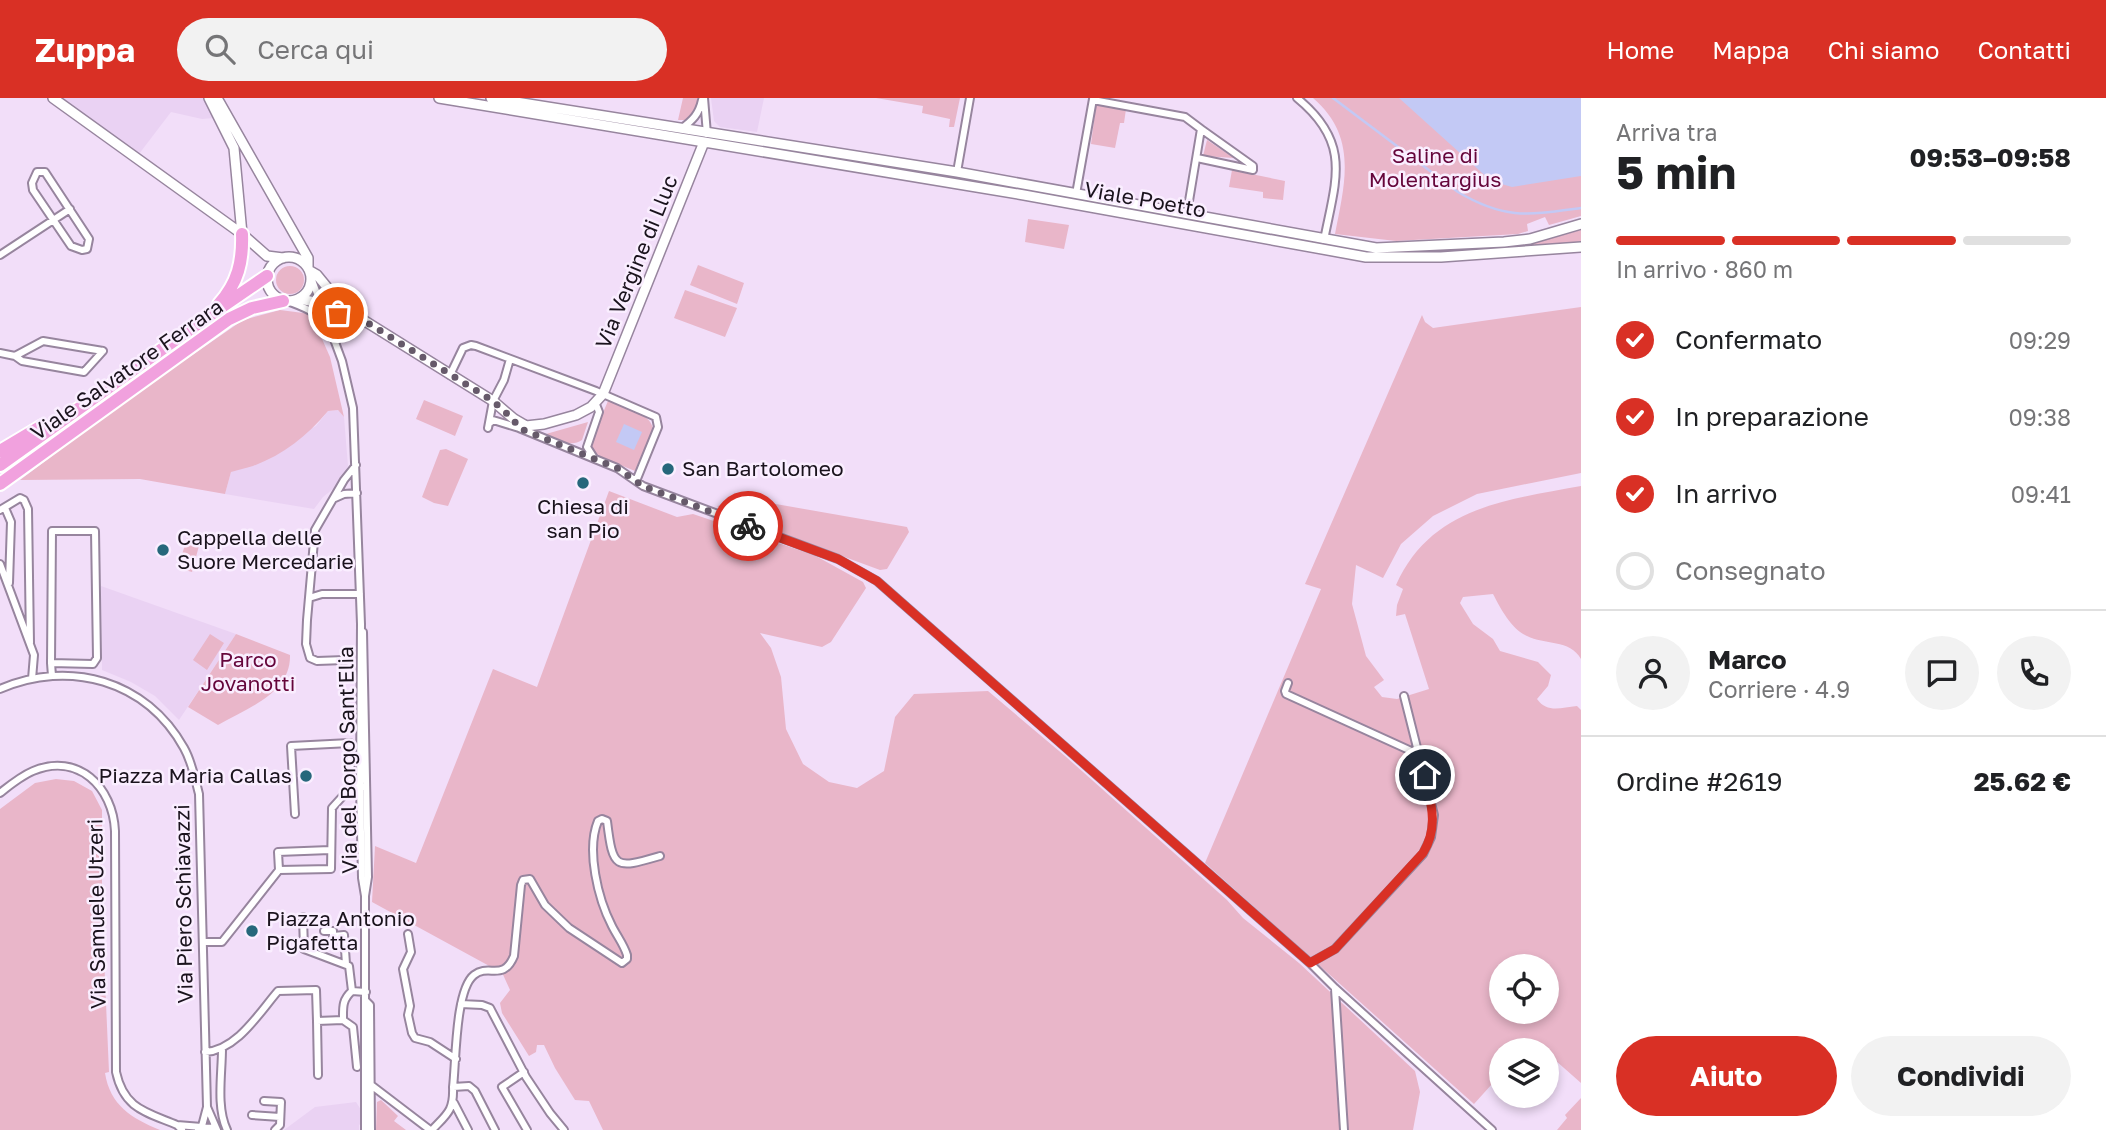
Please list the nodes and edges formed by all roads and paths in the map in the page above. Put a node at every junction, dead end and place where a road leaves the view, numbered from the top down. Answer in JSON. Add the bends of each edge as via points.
{"nodes":[{"id":1,"x":53,"y":98,"type":"edge"},
{"id":2,"x":209,"y":98,"type":"edge"},
{"id":3,"x":217,"y":98,"type":"edge"},
{"id":4,"x":439,"y":98,"type":"edge"},
{"id":5,"x":491,"y":98,"type":"edge"},
{"id":6,"x":703,"y":98,"type":"edge"},
{"id":7,"x":970,"y":98,"type":"edge"},
{"id":8,"x":1297,"y":98,"type":"edge"},
{"id":9,"x":1093,"y":99,"type":"edge"},
{"id":10,"x":681,"y":129,"type":"junction"},
{"id":11,"x":1201,"y":130,"type":"junction"},
{"id":12,"x":706,"y":138,"type":"junction"},
{"id":13,"x":251,"y":157,"type":"junction"},
{"id":14,"x":1197,"y":158,"type":"junction"},
{"id":15,"x":236,"y":162,"type":"junction"},
{"id":16,"x":957,"y":172,"type":"junction"},
{"id":17,"x":1076,"y":194,"type":"junction"},
{"id":18,"x":239,"y":205,"type":"junction"},
{"id":19,"x":70,"y":209,"type":"junction"},
{"id":20,"x":1187,"y":213,"type":"junction"},
{"id":21,"x":220,"y":218,"type":"junction"},
{"id":22,"x":54,"y":219,"type":"junction"},
{"id":23,"x":1581,"y":224,"type":"edge"},
{"id":24,"x":247,"y":238,"type":"junction"},
{"id":25,"x":1324,"y":240,"type":"junction"},
{"id":26,"x":1581,"y":247,"type":"edge"},
{"id":27,"x":0,"y":255,"type":"edge"},
{"id":28,"x":283,"y":258,"type":"junction"},
{"id":29,"x":310,"y":273,"type":"junction"},
{"id":30,"x":267,"y":276,"type":"junction"},
{"id":31,"x":291,"y":301,"type":"junction"},
{"id":32,"x":321,"y":303,"type":"junction"},
{"id":33,"x":344,"y":308,"type":"junction"},
{"id":34,"x":207,"y":317,"type":"junction"},
{"id":35,"x":329,"y":324,"type":"junction"},
{"id":36,"x":0,"y":353,"type":"edge"},
{"id":37,"x":15,"y":356,"type":"junction"},
{"id":38,"x":510,"y":359,"type":"junction"},
{"id":39,"x":342,"y":361,"type":"junction"},
{"id":40,"x":450,"y":375,"type":"junction"},
{"id":41,"x":603,"y":394,"type":"junction"},
{"id":42,"x":493,"y":401,"type":"junction"},
{"id":43,"x":595,"y":402,"type":"junction"},
{"id":44,"x":59,"y":423,"type":"junction"},
{"id":45,"x":516,"y":424,"type":"junction"},
{"id":46,"x":0,"y":451,"type":"edge"},
{"id":47,"x":595,"y":459,"type":"junction"},
{"id":48,"x":0,"y":465,"type":"edge"},
{"id":49,"x":356,"y":465,"type":"junction"},
{"id":50,"x":21,"y":469,"type":"junction"},
{"id":51,"x":636,"y":481,"type":"junction"},
{"id":52,"x":0,"y":484,"type":"edge"},
{"id":53,"x":0,"y":490,"type":"edge"},
{"id":54,"x":357,"y":493,"type":"junction"},
{"id":55,"x":335,"y":498,"type":"junction"},
{"id":56,"x":2,"y":509,"type":"edge"},
{"id":57,"x":0,"y":564,"type":"edge"},
{"id":58,"x":9,"y":585,"type":"junction"},
{"id":59,"x":360,"y":594,"type":"junction"},
{"id":60,"x":309,"y":598,"type":"junction"},
{"id":61,"x":361,"y":624,"type":"junction"},
{"id":62,"x":30,"y":643,"type":"junction"},
{"id":63,"x":345,"y":660,"type":"dead end"},
{"id":64,"x":51,"y":663,"type":"junction"},
{"id":65,"x":52,"y":676,"type":"junction"},
{"id":66,"x":32,"y":679,"type":"junction"},
{"id":67,"x":1288,"y":683,"type":"dead end"},
{"id":68,"x":0,"y":689,"type":"edge"},
{"id":69,"x":1404,"y":696,"type":"dead end"},
{"id":70,"x":350,"y":743,"type":"junction"},
{"id":71,"x":360,"y":743,"type":"junction"},
{"id":72,"x":1420,"y":755,"type":"junction"},
{"id":73,"x":351,"y":787,"type":"junction"},
{"id":74,"x":363,"y":787,"type":"junction"},
{"id":75,"x":0,"y":793,"type":"edge"},
{"id":76,"x":295,"y":814,"type":"dead end"},
{"id":77,"x":330,"y":850,"type":"junction"},
{"id":78,"x":660,"y":856,"type":"dead end"},
{"id":79,"x":279,"y":870,"type":"junction"},
{"id":80,"x":303,"y":918,"type":"dead end"},
{"id":81,"x":324,"y":931,"type":"dead end"},
{"id":82,"x":408,"y":934,"type":"dead end"},
{"id":83,"x":203,"y":942,"type":"junction"},
{"id":84,"x":1310,"y":963,"type":"junction"},
{"id":85,"x":346,"y":964,"type":"junction"},
{"id":86,"x":1335,"y":988,"type":"junction"},
{"id":87,"x":352,"y":991,"type":"junction"},
{"id":88,"x":366,"y":992,"type":"junction"},
{"id":89,"x":461,"y":1004,"type":"junction"},
{"id":90,"x":343,"y":1020,"type":"junction"},
{"id":91,"x":317,"y":1021,"type":"junction"},
{"id":92,"x":205,"y":1052,"type":"junction"},
{"id":93,"x":222,"y":1053,"type":"junction"},
{"id":94,"x":456,"y":1059,"type":"junction"},
{"id":95,"x":357,"y":1067,"type":"dead end"},
{"id":96,"x":524,"y":1072,"type":"junction"},
{"id":97,"x":318,"y":1074,"type":"dead end"},
{"id":98,"x":369,"y":1084,"type":"junction"},
{"id":99,"x":453,"y":1087,"type":"junction"},
{"id":100,"x":264,"y":1101,"type":"dead end"},
{"id":101,"x":454,"y":1102,"type":"junction"},
{"id":102,"x":207,"y":1107,"type":"junction"},
{"id":103,"x":251,"y":1115,"type":"dead end"},
{"id":104,"x":280,"y":1117,"type":"junction"},
{"id":105,"x":180,"y":1128,"type":"edge"},
{"id":106,"x":199,"y":1128,"type":"edge"},
{"id":107,"x":216,"y":1129,"type":"edge"},
{"id":108,"x":227,"y":1130,"type":"edge"},
{"id":109,"x":275,"y":1130,"type":"edge"},
{"id":110,"x":365,"y":1130,"type":"edge"},
{"id":111,"x":371,"y":1130,"type":"edge"},
{"id":112,"x":431,"y":1130,"type":"edge"},
{"id":113,"x":468,"y":1130,"type":"edge"},
{"id":114,"x":495,"y":1130,"type":"edge"},
{"id":115,"x":527,"y":1130,"type":"edge"},
{"id":116,"x":564,"y":1130,"type":"edge"},
{"id":117,"x":1344,"y":1130,"type":"edge"},
{"id":118,"x":1492,"y":1130,"type":"edge"}],
"edges":[{"from":1,"to":21,"type":"main road"},
{"from":2,"to":15,"type":"main road","via":[[230,137]]},
{"from":3,"to":13,"type":"main road"},
{"from":4,"to":12,"type":"main road","name":"Viale Poetto"},
{"from":5,"to":10,"type":"main road","name":"Viale Poetto"},
{"from":6,"to":10,"type":"street","via":[[694,120]]},
{"from":6,"to":12,"type":"street"},
{"from":7,"to":16,"type":"street"},
{"from":8,"to":25,"type":"street","via":[[1319,118],[1335,148],[1337,176]]},
{"from":9,"to":11,"type":"street","via":[[1185,117]]},
{"from":9,"to":17,"type":"street"},
{"from":10,"to":12,"type":"main road","name":"Viale Poetto"},
{"from":11,"to":14,"type":"street"},
{"from":11,"to":14,"type":"street","via":[[1253,170]]},
{"from":12,"to":16,"type":"main road","name":"Viale Poetto"},
{"from":12,"to":26,"type":"main road","name":"Viale Poetto","via":[[1366,257],[1429,258]]},
{"from":12,"to":41,"type":"main road","name":"Via Vergine di Lluc"},
{"from":13,"to":15,"type":"main road"},
{"from":13,"to":29,"type":"main road","via":[[308,258]]},
{"from":14,"to":20,"type":"street"},
{"from":15,"to":18,"type":"main road"},
{"from":16,"to":17,"type":"main road","name":"Viale Poetto"},
{"from":17,"to":20,"type":"main road","name":"Viale Poetto"},
{"from":18,"to":21,"type":"main road","via":[[232,215]]},
{"from":18,"to":24,"type":"main road"},
{"from":19,"to":22,"type":"street"},
{"from":19,"to":22,"type":"street","via":[[89,239],[87,249],[71,246]]},
{"from":19,"to":22,"type":"street","via":[[45,172],[37,172],[32,186]]},
{"from":20,"to":25,"type":"main road","name":"Viale Poetto"},
{"from":21,"to":24,"type":"main road"},
{"from":22,"to":27,"type":"street"},
{"from":23,"to":25,"type":"main road","name":"Viale Poetto","via":[[1530,239],[1425,247],[1377,248]]},
{"from":24,"to":28,"type":"main road","via":[[267,256]]},
{"from":24,"to":30,"type":"main road"},
{"from":24,"to":34,"type":"highway","via":[[233,286]]},
{"from":28,"to":29,"type":"main road","via":[[298,258]]},
{"from":28,"to":30,"type":"main road","via":[[272,265]]},
{"from":29,"to":31,"type":"main road","via":[[308,289]]},
{"from":29,"to":32,"type":"street","name":"Via del Borgo Sant'Elia"},
{"from":29,"to":33,"type":"main road","via":[[317,275]]},
{"from":30,"to":31,"type":"main road","via":[[274,296]]},
{"from":30,"to":34,"type":"highway","name":"Viale Salvatore Ferrara"},
{"from":31,"to":32,"type":"main road"},
{"from":31,"to":39,"type":"street","name":"Via del Borgo Sant'Elia","via":[[319,316]]},
{"from":31,"to":50,"type":"highway","name":"Viale Salvatore Ferrara","via":[[252,308],[229,319]]},
{"from":32,"to":33,"type":"main road"},
{"from":32,"to":35,"type":"street","name":"Via del Borgo Sant'Elia"},
{"from":33,"to":35,"type":"main road"},
{"from":33,"to":40,"type":"main road"},
{"from":34,"to":44,"type":"highway","name":"Viale Salvatore Ferrara"},
{"from":35,"to":39,"type":"street","name":"Via del Borgo Sant'Elia"},
{"from":36,"to":37,"type":"street"},
{"from":37,"to":37,"type":"street","via":[[84,372],[103,351],[43,341]]},
{"from":38,"to":40,"type":"street","via":[[471,345],[463,348]]},
{"from":38,"to":41,"type":"street"},
{"from":38,"to":42,"type":"street"},
{"from":39,"to":49,"type":"street","name":"Via del Borgo Sant'Elia","via":[[353,408]]},
{"from":40,"to":42,"type":"main road"},
{"from":41,"to":43,"type":"main road"},
{"from":41,"to":51,"type":"street","via":[[658,420]]},
{"from":42,"to":45,"type":"main road"},
{"from":42,"to":45,"type":"street","via":[[489,425],[498,420]]},
{"from":43,"to":45,"type":"main road","via":[[576,415],[544,424]]},
{"from":43,"to":47,"type":"street","via":[[599,412],[587,447]]},
{"from":44,"to":46,"type":"highway","via":[[48,423]]},
{"from":44,"to":48,"type":"highway","name":"Viale Salvatore Ferrara"},
{"from":45,"to":47,"type":"street"},
{"from":47,"to":51,"type":"street"},
{"from":49,"to":54,"type":"street","name":"Via del Borgo Sant'Elia"},
{"from":49,"to":55,"type":"street","name":"Via del Borgo Sant'Elia"},
{"from":50,"to":52,"type":"highway","name":"Viale Salvatore Ferrara"},
{"from":50,"to":53,"type":"highway"},
{"from":51,"to":84,"type":"street","via":[[838,559],[877,581]]},
{"from":54,"to":55,"type":"street"},
{"from":54,"to":59,"type":"street","name":"Via del Borgo Sant'Elia"},
{"from":55,"to":60,"type":"street","name":"Via del Borgo Sant'Elia","via":[[315,530]]},
{"from":56,"to":58,"type":"street","via":[[11,522]]},
{"from":56,"to":62,"type":"street","via":[[20,498],[28,509]]},
{"from":57,"to":58,"type":"street"},
{"from":58,"to":62,"type":"street"},
{"from":59,"to":60,"type":"street"},
{"from":59,"to":61,"type":"street","name":"Via del Borgo Sant'Elia"},
{"from":60,"to":63,"type":"street","name":"Via del Borgo Sant'Elia","via":[[306,644],[310,657]]},
{"from":61,"to":71,"type":"street","name":"Via del Borgo Sant'Elia"},
{"from":61,"to":74,"type":"street","name":"Via del Borgo Sant'Elia","via":[[365,638]]},
{"from":62,"to":66,"type":"street"},
{"from":64,"to":64,"type":"street","via":[[93,664],[97,659],[95,531],[52,531]]},
{"from":64,"to":65,"type":"street"},
{"from":65,"to":66,"type":"street","name":"Via Piero Schiavazzi"},
{"from":65,"to":83,"type":"street","name":"Via Piero Schiavazzi","via":[[88,678],[121,687],[143,699],[166,721],[184,748],[200,794]]},
{"from":66,"to":68,"type":"street","name":"Via Piero Schiavazzi"},
{"from":67,"to":72,"type":"street","via":[[1286,694]]},
{"from":69,"to":72,"type":"street"},
{"from":70,"to":71,"type":"street"},
{"from":70,"to":73,"type":"street"},
{"from":70,"to":76,"type":"street","via":[[291,746]]},
{"from":71,"to":74,"type":"street","name":"Via del Borgo Sant'Elia"},
{"from":72,"to":84,"type":"street","via":[[1434,815],[1428,845],[1335,949]]},
{"from":73,"to":74,"type":"street"},
{"from":73,"to":77,"type":"street","via":[[332,808]]},
{"from":74,"to":88,"type":"street","name":"Via del Borgo Sant'Elia"},
{"from":75,"to":105,"type":"street","name":"Via Samuele Utzeri","via":[[34,771],[67,767],[95,781],[112,805],[116,1072],[129,1102]]},
{"from":77,"to":79,"type":"street","via":[[278,852]]},
{"from":77,"to":79,"type":"street","via":[[331,869]]},
{"from":78,"to":89,"type":"street","via":[[629,866],[621,863],[608,837],[607,823],[601,819],[592,842],[601,900],[628,955],[625,962],[618,962],[569,928],[545,905],[530,878],[526,879],[521,885],[511,963],[498,972],[474,975]]},
{"from":79,"to":83,"type":"street","via":[[222,942]]},
{"from":80,"to":85,"type":"street","via":[[304,948]]},
{"from":81,"to":85,"type":"street","via":[[344,935]]},
{"from":82,"to":94,"type":"street","via":[[411,952],[403,969],[411,1033]]},
{"from":83,"to":92,"type":"street","name":"Via Piero Schiavazzi"},
{"from":84,"to":86,"type":"street"},
{"from":85,"to":87,"type":"street","via":[[351,969]]},
{"from":86,"to":117,"type":"street"},
{"from":86,"to":118,"type":"street"},
{"from":87,"to":88,"type":"street"},
{"from":87,"to":90,"type":"street","via":[[343,1002]]},
{"from":88,"to":98,"type":"street","name":"Via del Borgo Sant'Elia"},
{"from":89,"to":94,"type":"street"},
{"from":89,"to":96,"type":"street","via":[[490,1008]]},
{"from":90,"to":91,"type":"street"},
{"from":90,"to":95,"type":"street","via":[[353,1027]]},
{"from":91,"to":93,"type":"street","via":[[316,990],[278,991]]},
{"from":91,"to":97,"type":"street"},
{"from":92,"to":93,"type":"street"},
{"from":92,"to":102,"type":"street","name":"Via Piero Schiavazzi"},
{"from":93,"to":108,"type":"street","via":[[221,1093]]},
{"from":94,"to":99,"type":"street"},
{"from":96,"to":115,"type":"street","via":[[502,1087]]},
{"from":96,"to":116,"type":"street"},
{"from":98,"to":110,"type":"street","name":"Via del Borgo Sant'Elia"},
{"from":98,"to":111,"type":"street","name":"Via del Borgo Sant'Elia"},
{"from":98,"to":112,"type":"street"},
{"from":99,"to":101,"type":"street"},
{"from":99,"to":114,"type":"street","via":[[469,1086],[475,1091]]},
{"from":100,"to":104,"type":"street","via":[[281,1102]]},
{"from":101,"to":112,"type":"street"},
{"from":101,"to":113,"type":"street"},
{"from":102,"to":106,"type":"street","name":"Via Piero Schiavazzi"},
{"from":102,"to":107,"type":"street","name":"Via Piero Schiavazzi"},
{"from":103,"to":104,"type":"street"},
{"from":104,"to":109,"type":"street"},
{"from":105,"to":106,"type":"street","name":"Via Samuele Utzeri"},
{"from":106,"to":107,"type":"street","name":"Via Piero Schiavazzi"}]}
